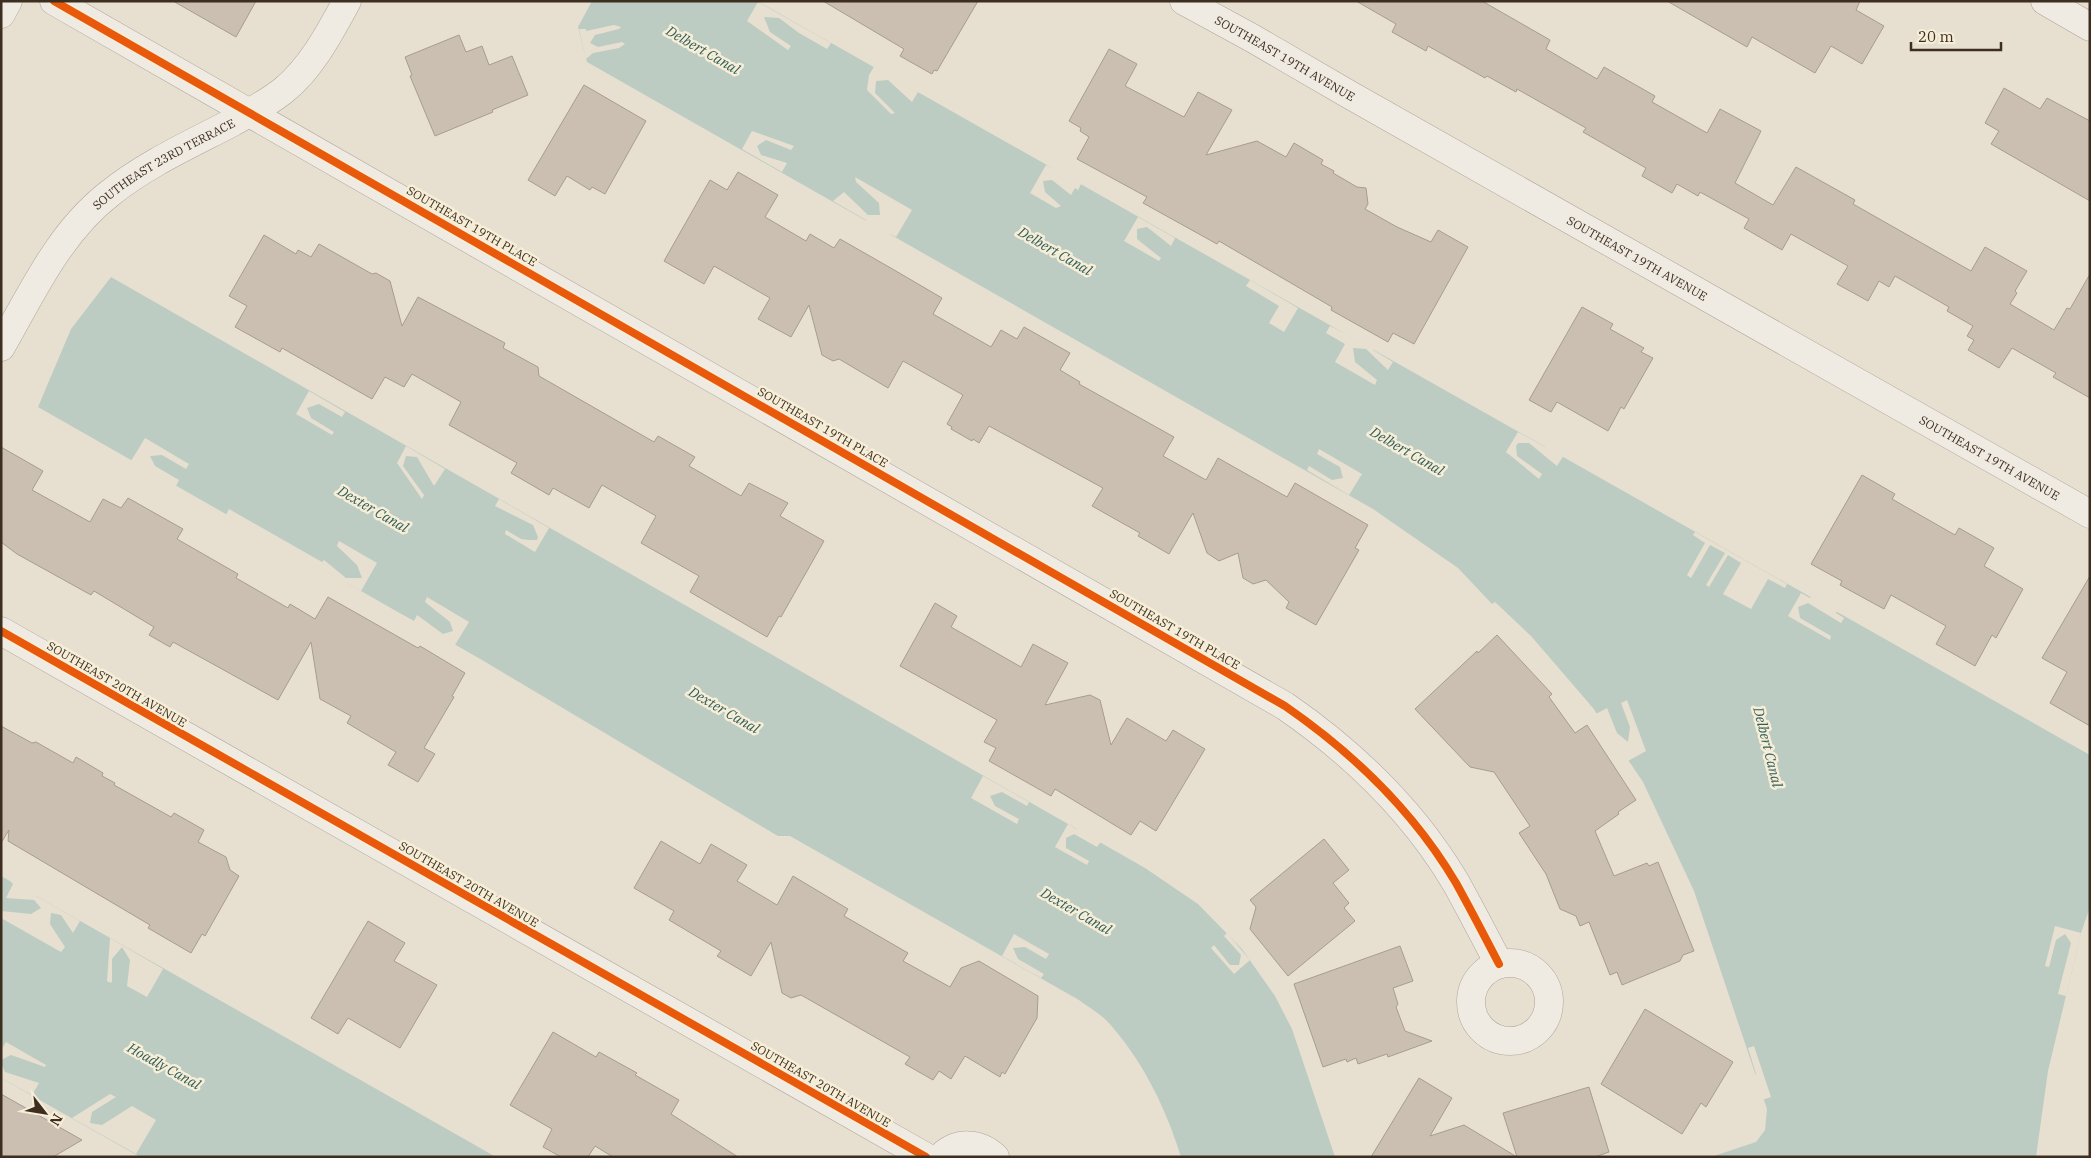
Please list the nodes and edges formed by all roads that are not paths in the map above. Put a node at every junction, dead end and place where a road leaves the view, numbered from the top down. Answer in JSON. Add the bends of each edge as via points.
{"nodes":[{"id":1,"x":8,"y":1,"type":"edge"},
{"id":2,"x":54,"y":1,"type":"edge"},
{"id":3,"x":347,"y":1,"type":"edge"},
{"id":4,"x":1184,"y":1,"type":"edge"},
{"id":5,"x":2045,"y":1,"type":"edge"},
{"id":6,"x":1,"y":14,"type":"edge"},
{"id":7,"x":2090,"y":27,"type":"edge"},
{"id":8,"x":250,"y":112,"type":"junction"},
{"id":9,"x":1,"y":347,"type":"edge"},
{"id":10,"x":2090,"y":514,"type":"edge"},
{"id":11,"x":1,"y":631,"type":"edge"},
{"id":12,"x":1499,"y":964,"type":"dead end"},
{"id":13,"x":926,"y":1157,"type":"edge"},
{"id":14,"x":941,"y":1157,"type":"edge"},
{"id":15,"x":995,"y":1157,"type":"edge"}],
"edges":[{"from":1,"to":6,"type":"street"},
{"from":2,"to":8,"type":"street","name":"SOUTHEAST 19TH PLACE"},
{"from":3,"to":8,"type":"street","name":"SOUTHEAST 23RD TERRACE","via":[[300,74],[278,94]]},
{"from":4,"to":10,"type":"street","name":"SOUTHEAST 19TH AVENUE"},
{"from":5,"to":7,"type":"street"},
{"from":8,"to":9,"type":"street","name":"SOUTHEAST 23RD TERRACE","via":[[125,181],[89,212],[59,247]]},
{"from":8,"to":12,"type":"street","name":"SOUTHEAST 19TH PLACE","via":[[1285,706],[1338,744],[1411,820],[1456,883]]},
{"from":11,"to":13,"type":"street","name":"SOUTHEAST 20TH AVENUE"},
{"from":14,"to":15,"type":"street","via":[[960,1145],[972,1145]]}]}
